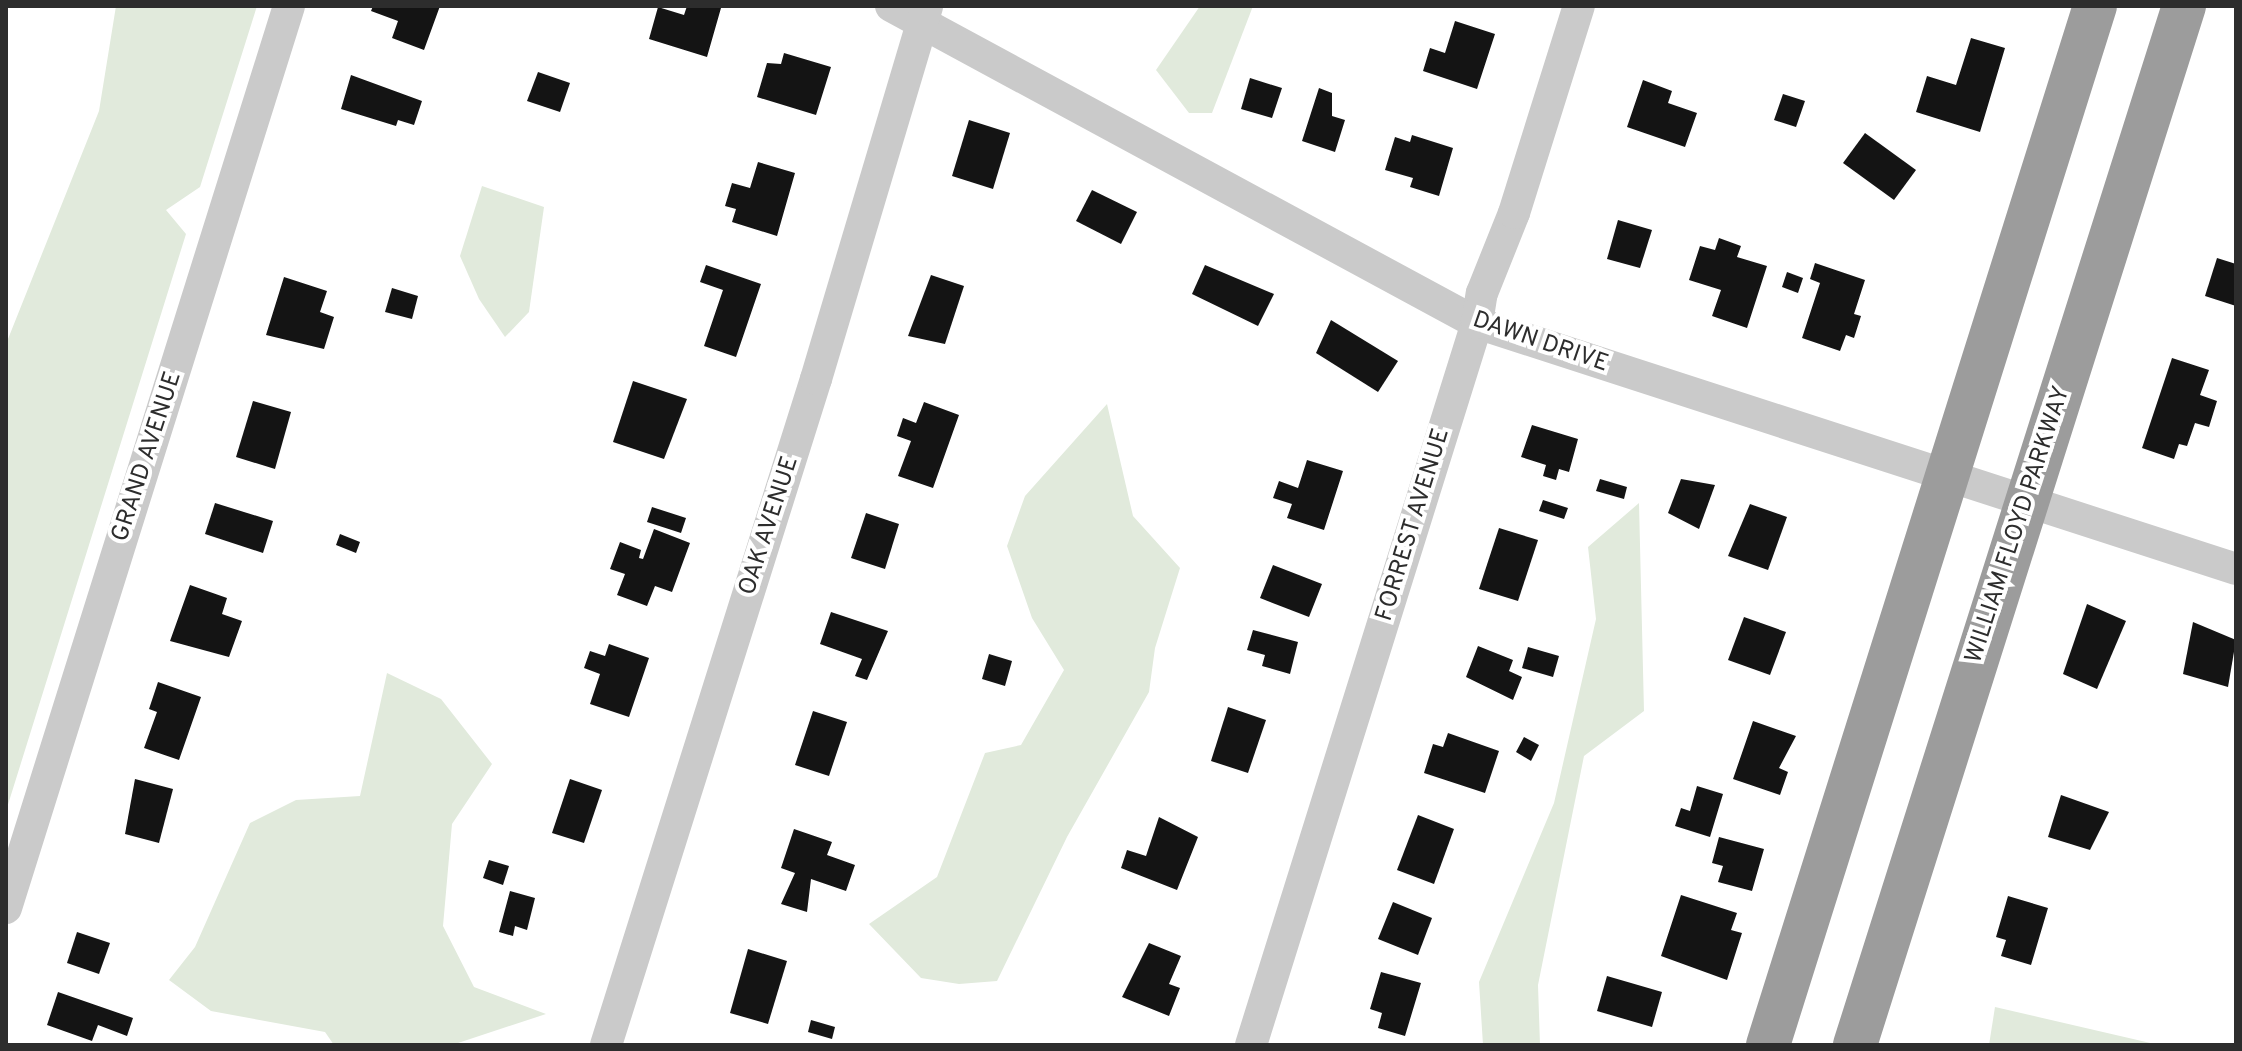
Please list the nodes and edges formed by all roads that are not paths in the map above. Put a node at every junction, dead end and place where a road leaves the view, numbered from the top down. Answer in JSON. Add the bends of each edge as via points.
{"nodes":[{"id":1,"x":289,"y":6,"type":"edge"},
{"id":2,"x":891,"y":6,"type":"edge"},
{"id":3,"x":1579,"y":6,"type":"edge"},
{"id":4,"x":2095,"y":6,"type":"edge"},
{"id":5,"x":2184,"y":6,"type":"edge"},
{"id":6,"x":924,"y":14,"type":"edge"},
{"id":7,"x":1477,"y":323,"type":"junction"},
{"id":8,"x":1947,"y":475,"type":"junction"},
{"id":9,"x":2029,"y":500,"type":"junction"},
{"id":10,"x":2236,"y":569,"type":"edge"},
{"id":11,"x":6,"y":908,"type":"edge"},
{"id":12,"x":606,"y":1045,"type":"edge"},
{"id":13,"x":1251,"y":1045,"type":"edge"},
{"id":14,"x":1768,"y":1045,"type":"edge"},
{"id":15,"x":1855,"y":1045,"type":"edge"}],
"edges":[{"from":1,"to":11,"type":"street","name":"GRAND AVENUE"},
{"from":2,"to":6,"type":"street","name":"DAWN DRIVE"},
{"from":3,"to":7,"type":"street","name":"FORREST AVENUE","via":[[1514,213],[1482,293]]},
{"from":4,"to":8,"type":"highway"},
{"from":5,"to":9,"type":"highway","name":"WILLIAM FLOYD PARKWAY"},
{"from":6,"to":7,"type":"street","name":"DAWN DRIVE"},
{"from":6,"to":12,"type":"street","name":"OAK AVENUE","via":[[821,364]]},
{"from":7,"to":8,"type":"street","name":"DAWN DRIVE"},
{"from":7,"to":13,"type":"street","name":"FORREST AVENUE"},
{"from":8,"to":9,"type":"street","name":"DAWN DRIVE"},
{"from":8,"to":14,"type":"highway"},
{"from":9,"to":10,"type":"street","name":"DAWN DRIVE"},
{"from":9,"to":15,"type":"highway","name":"WILLIAM FLOYD PARKWAY"}]}
